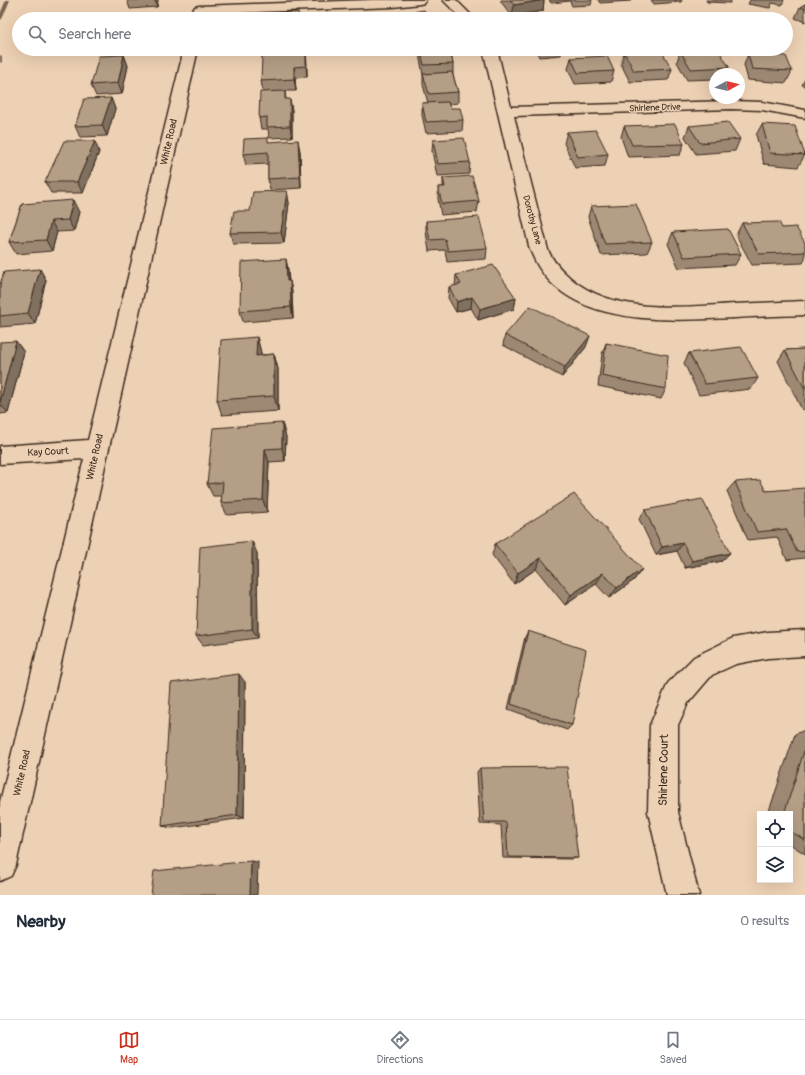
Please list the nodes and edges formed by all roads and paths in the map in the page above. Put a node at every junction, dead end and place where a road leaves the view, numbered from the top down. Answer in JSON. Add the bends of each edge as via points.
{"nodes":[{"id":1,"x":420,"y":0,"type":"edge"},
{"id":2,"x":449,"y":0,"type":"edge"},
{"id":3,"x":199,"y":10,"type":"edge"},
{"id":4,"x":462,"y":12,"type":"edge"},
{"id":5,"x":189,"y":56,"type":"edge"},
{"id":6,"x":492,"y":56,"type":"edge"},
{"id":7,"x":505,"y":112,"type":"junction"},
{"id":8,"x":805,"y":114,"type":"edge"},
{"id":9,"x":805,"y":308,"type":"edge"},
{"id":10,"x":97,"y":449,"type":"junction"},
{"id":11,"x":0,"y":455,"type":"edge"},
{"id":12,"x":805,"y":643,"type":"edge"},
{"id":13,"x":0,"y":865,"type":"edge"},
{"id":14,"x":683,"y":895,"type":"edge"}],
"edges":[{"from":1,"to":3,"type":"street","via":[[385,4]]},
{"from":2,"to":4,"type":"street"},
{"from":5,"to":10,"type":"street","name":"White Road"},
{"from":6,"to":7,"type":"street","name":"Dorothy Lane"},
{"from":7,"to":8,"type":"street","name":"Shirlene Drive","via":[[731,105],[762,106]]},
{"from":7,"to":9,"type":"street","name":"Dorothy Lane","via":[[536,239],[546,266],[572,290],[609,307],[635,312],[666,314]]},
{"from":10,"to":11,"type":"street","name":"Kay Court"},
{"from":10,"to":13,"type":"street","name":"White Road"},
{"from":12,"to":14,"type":"street","name":"Shirlene Court","via":[[768,645],[733,651],[703,666],[678,693],[664,725],[663,812]]}]}
